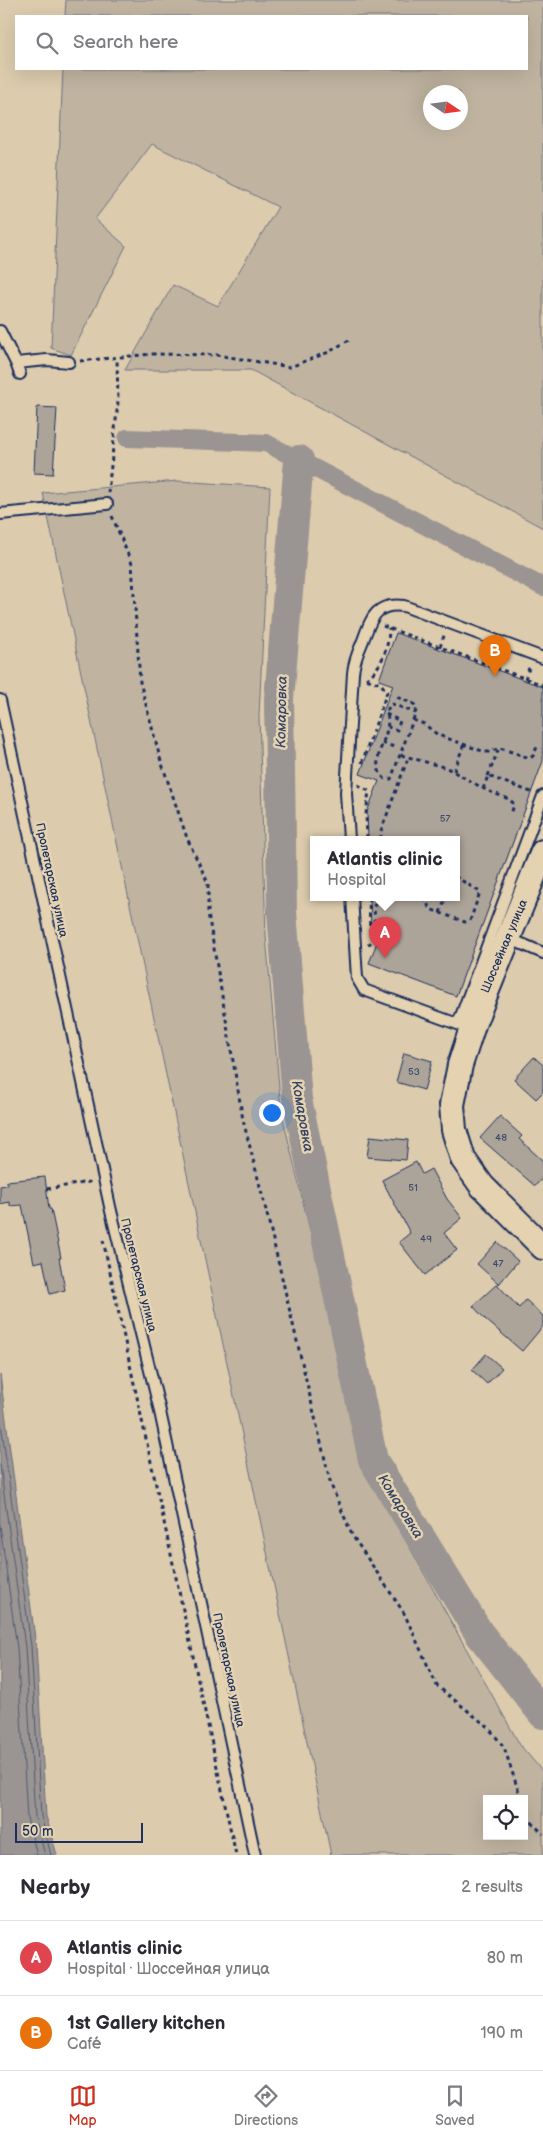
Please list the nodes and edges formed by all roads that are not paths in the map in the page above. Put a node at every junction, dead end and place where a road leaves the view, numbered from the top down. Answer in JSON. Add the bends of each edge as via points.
{"nodes":[{"id":1,"x":0,"y":331,"type":"edge"},
{"id":2,"x":69,"y":362,"type":"road end"},
{"id":3,"x":16,"y":363,"type":"junction"},
{"id":4,"x":20,"y":374,"type":"dead end"},
{"id":5,"x":107,"y":504,"type":"road end"},
{"id":6,"x":0,"y":514,"type":"edge"},
{"id":7,"x":543,"y":658,"type":"edge"},
{"id":8,"x":0,"y":700,"type":"edge"},
{"id":9,"x":543,"y":796,"type":"edge"},
{"id":10,"x":348,"y":836,"type":"edge"},
{"id":11,"x":543,"y":852,"type":"edge"},
{"id":12,"x":352,"y":901,"type":"edge"},
{"id":13,"x":508,"y":938,"type":"junction"},
{"id":14,"x":543,"y":953,"type":"edge"},
{"id":15,"x":466,"y":1032,"type":"junction"},
{"id":16,"x":543,"y":1246,"type":"edge"},
{"id":17,"x":255,"y":1855,"type":"edge"}],
"edges":[{"from":1,"to":3,"type":"lane"},
{"from":2,"to":3,"type":"lane"},
{"from":3,"to":4,"type":"lane"},
{"from":5,"to":6,"type":"lane"},
{"from":7,"to":10,"type":"lane","via":[[404,606],[384,608],[372,616],[354,668]]},
{"from":8,"to":17,"type":"lane","name":"Пролетарская улица","via":[[111,1211],[159,1407]]},
{"from":9,"to":15,"type":"lane"},
{"from":11,"to":13,"type":"street","name":"Шоссейная улица"},
{"from":12,"to":15,"type":"lane","via":[[357,978],[364,990]]},
{"from":13,"to":14,"type":"lane"},
{"from":13,"to":15,"type":"street","name":"Шоссейная улица"},
{"from":15,"to":16,"type":"street","name":"Шоссейная улица","via":[[452,1105],[457,1145],[475,1177]]}]}
